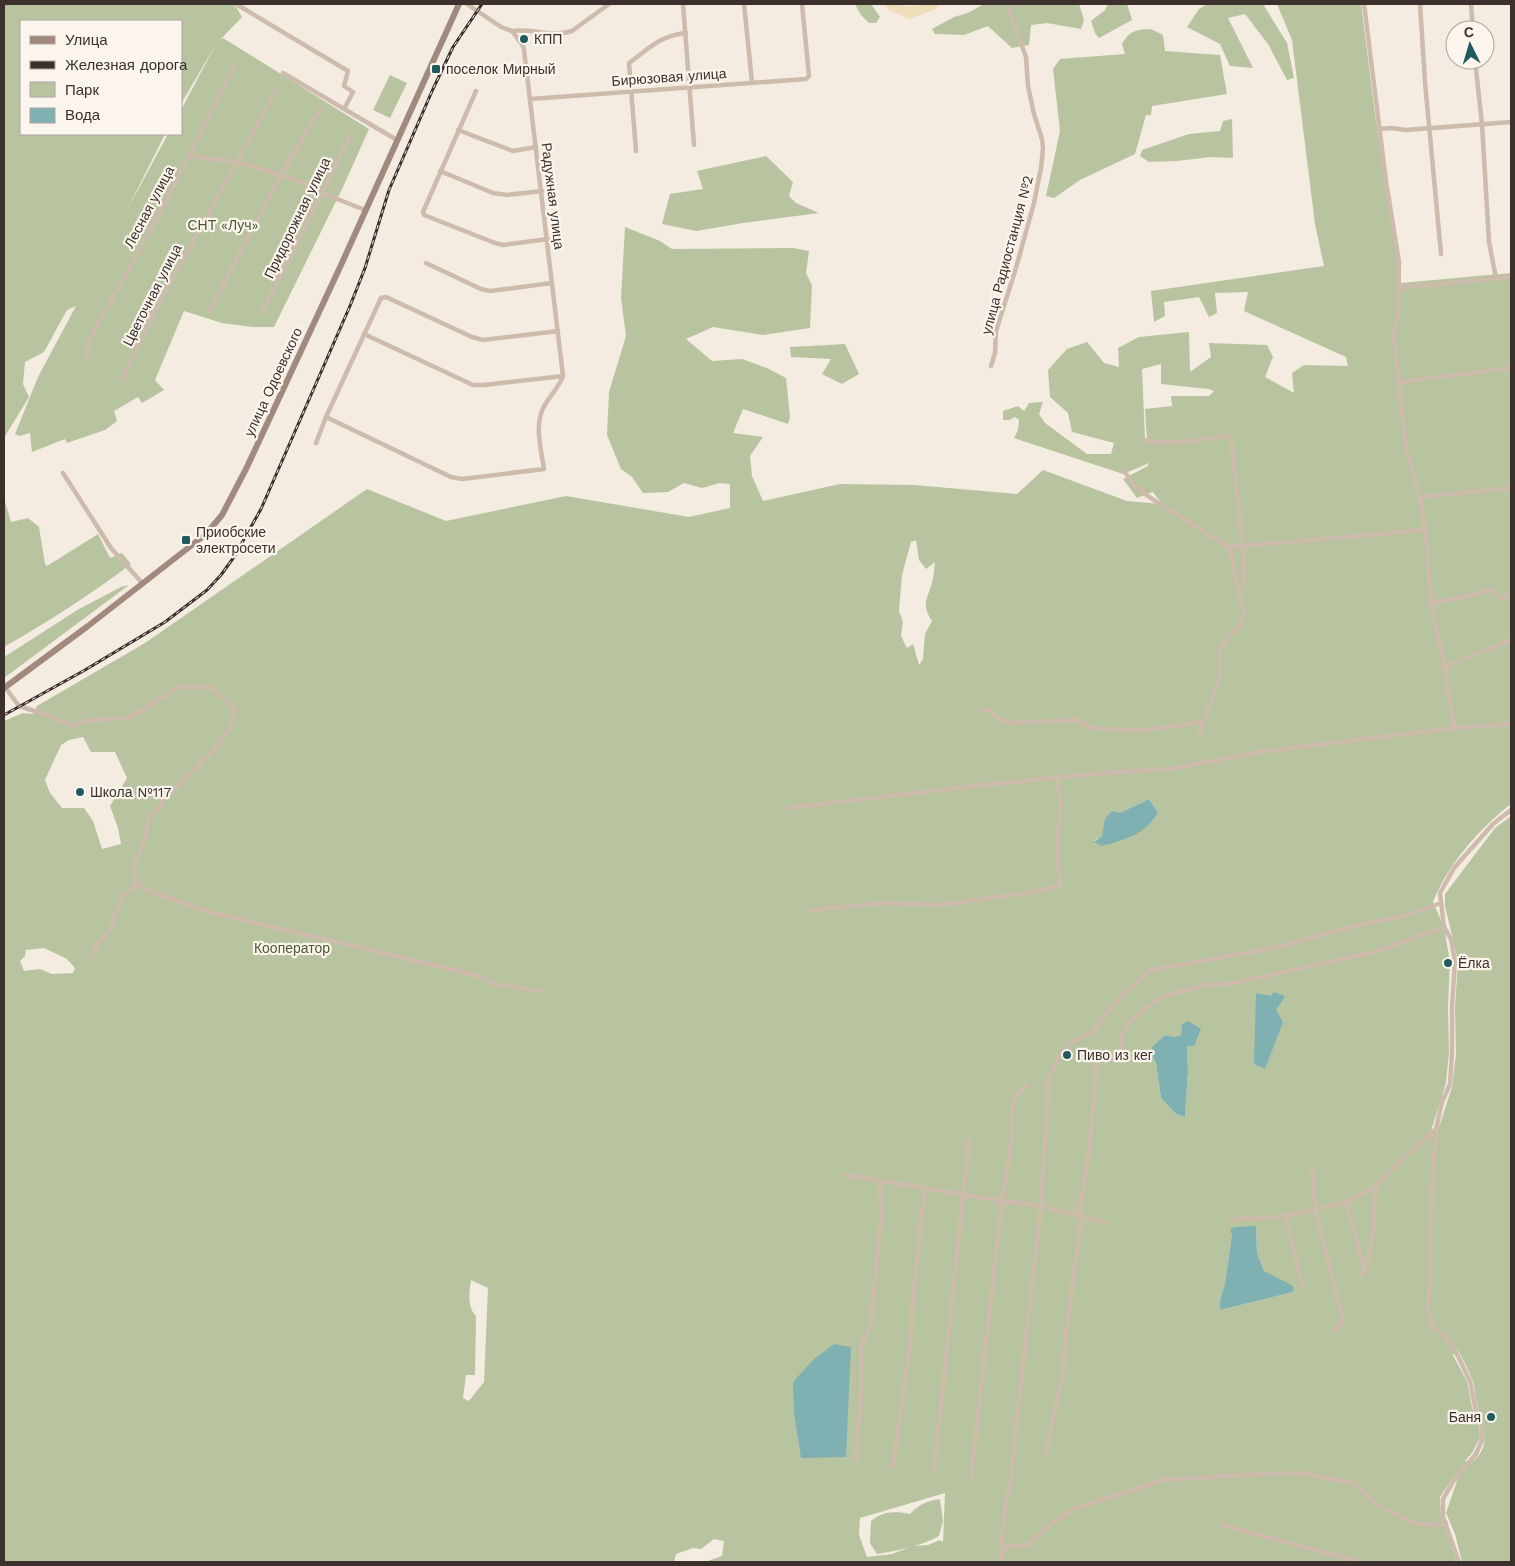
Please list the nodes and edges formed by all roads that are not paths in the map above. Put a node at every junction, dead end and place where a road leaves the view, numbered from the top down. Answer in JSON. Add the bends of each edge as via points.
{"nodes":[{"id":1,"x":236,"y":4,"type":"edge"},
{"id":2,"x":459,"y":4,"type":"edge"},
{"id":3,"x":467,"y":4,"type":"edge"},
{"id":4,"x":609,"y":4,"type":"edge"},
{"id":5,"x":683,"y":4,"type":"edge"},
{"id":6,"x":744,"y":4,"type":"edge"},
{"id":7,"x":802,"y":4,"type":"edge"},
{"id":8,"x":1007,"y":4,"type":"edge"},
{"id":9,"x":1364,"y":4,"type":"edge"},
{"id":10,"x":1420,"y":4,"type":"edge"},
{"id":11,"x":1471,"y":4,"type":"edge"},
{"id":12,"x":1472,"y":20,"type":"edge"},
{"id":13,"x":512,"y":31,"type":"junction"},
{"id":14,"x":686,"y":33,"type":"junction"},
{"id":15,"x":235,"y":64,"type":"dead end"},
{"id":16,"x":1476,"y":70,"type":"edge"},
{"id":17,"x":283,"y":73,"type":"dead end"},
{"id":18,"x":752,"y":82,"type":"junction"},
{"id":19,"x":690,"y":87,"type":"junction"},
{"id":20,"x":276,"y":91,"type":"dead end"},
{"id":21,"x":476,"y":91,"type":"dead end"},
{"id":22,"x":631,"y":92,"type":"junction"},
{"id":23,"x":530,"y":99,"type":"junction"},
{"id":24,"x":320,"y":109,"type":"dead end"},
{"id":25,"x":344,"y":109,"type":"junction"},
{"id":26,"x":1511,"y":122,"type":"edge"},
{"id":27,"x":1482,"y":124,"type":"junction"},
{"id":28,"x":1430,"y":128,"type":"junction"},
{"id":29,"x":1380,"y":129,"type":"junction"},
{"id":30,"x":458,"y":130,"type":"junction"},
{"id":31,"x":352,"y":133,"type":"dead end"},
{"id":32,"x":397,"y":140,"type":"junction"},
{"id":33,"x":694,"y":146,"type":"dead end"},
{"id":34,"x":536,"y":147,"type":"junction"},
{"id":35,"x":636,"y":150,"type":"dead end"},
{"id":36,"x":189,"y":156,"type":"junction"},
{"id":37,"x":236,"y":162,"type":"junction"},
{"id":38,"x":440,"y":172,"type":"junction"},
{"id":39,"x":281,"y":175,"type":"junction"},
{"id":40,"x":542,"y":191,"type":"junction"},
{"id":41,"x":322,"y":193,"type":"junction"},
{"id":42,"x":365,"y":210,"type":"junction"},
{"id":43,"x":548,"y":239,"type":"junction"},
{"id":44,"x":1441,"y":254,"type":"dead end"},
{"id":45,"x":426,"y":263,"type":"dead end"},
{"id":46,"x":1511,"y":276,"type":"edge"},
{"id":47,"x":1496,"y":278,"type":"junction"},
{"id":48,"x":552,"y":283,"type":"junction"},
{"id":49,"x":1398,"y":288,"type":"junction"},
{"id":50,"x":209,"y":312,"type":"dead end"},
{"id":51,"x":262,"y":313,"type":"dead end"},
{"id":52,"x":558,"y":331,"type":"junction"},
{"id":53,"x":364,"y":334,"type":"junction"},
{"id":54,"x":87,"y":360,"type":"dead end"},
{"id":55,"x":992,"y":366,"type":"dead end"},
{"id":56,"x":1511,"y":368,"type":"edge"},
{"id":57,"x":563,"y":376,"type":"junction"},
{"id":58,"x":122,"y":378,"type":"dead end"},
{"id":59,"x":1399,"y":382,"type":"junction"},
{"id":60,"x":326,"y":417,"type":"junction"},
{"id":61,"x":1143,"y":440,"type":"dead end"},
{"id":62,"x":316,"y":443,"type":"dead end"},
{"id":63,"x":1124,"y":471,"type":"dead end"},
{"id":64,"x":63,"y":473,"type":"dead end"},
{"id":65,"x":1511,"y":488,"type":"edge"},
{"id":66,"x":1420,"y":497,"type":"junction"},
{"id":67,"x":1425,"y":530,"type":"junction"},
{"id":68,"x":1243,"y":544,"type":"junction"},
{"id":69,"x":1229,"y":547,"type":"junction"},
{"id":70,"x":143,"y":584,"type":"junction"},
{"id":71,"x":1244,"y":585,"type":"dead end"},
{"id":72,"x":1511,"y":596,"type":"edge"},
{"id":73,"x":1432,"y":603,"type":"junction"},
{"id":74,"x":1511,"y":640,"type":"edge"},
{"id":75,"x":1444,"y":667,"type":"junction"},
{"id":76,"x":4,"y":688,"type":"edge"},
{"id":77,"x":981,"y":710,"type":"dead end"},
{"id":78,"x":1203,"y":722,"type":"junction"},
{"id":79,"x":1511,"y":724,"type":"edge"},
{"id":80,"x":1454,"y":728,"type":"junction"},
{"id":81,"x":1198,"y":734,"type":"dead end"},
{"id":82,"x":1057,"y":778,"type":"junction"},
{"id":83,"x":788,"y":808,"type":"dead end"},
{"id":84,"x":1511,"y":810,"type":"edge"},
{"id":85,"x":137,"y":885,"type":"junction"},
{"id":86,"x":1441,"y":903,"type":"junction"},
{"id":87,"x":812,"y":910,"type":"dead end"},
{"id":88,"x":1444,"y":926,"type":"junction"},
{"id":89,"x":90,"y":958,"type":"dead end"},
{"id":90,"x":542,"y":991,"type":"dead end"},
{"id":91,"x":1026,"y":1085,"type":"dead end"},
{"id":92,"x":1436,"y":1128,"type":"junction"},
{"id":93,"x":969,"y":1141,"type":"dead end"},
{"id":94,"x":1312,"y":1171,"type":"dead end"},
{"id":95,"x":846,"y":1175,"type":"dead end"},
{"id":96,"x":880,"y":1182,"type":"junction"},
{"id":97,"x":1375,"y":1187,"type":"junction"},
{"id":98,"x":925,"y":1188,"type":"junction"},
{"id":99,"x":963,"y":1195,"type":"junction"},
{"id":100,"x":1002,"y":1202,"type":"junction"},
{"id":101,"x":1346,"y":1202,"type":"junction"},
{"id":102,"x":1041,"y":1206,"type":"junction"},
{"id":103,"x":1316,"y":1208,"type":"junction"},
{"id":104,"x":1081,"y":1216,"type":"junction"},
{"id":105,"x":1286,"y":1216,"type":"junction"},
{"id":106,"x":1231,"y":1221,"type":"dead end"},
{"id":107,"x":1105,"y":1222,"type":"dead end"},
{"id":108,"x":1364,"y":1268,"type":"junction"},
{"id":109,"x":1361,"y":1275,"type":"dead end"},
{"id":110,"x":1302,"y":1285,"type":"dead end"},
{"id":111,"x":1333,"y":1331,"type":"dead end"},
{"id":112,"x":1045,"y":1455,"type":"dead end"},
{"id":113,"x":856,"y":1460,"type":"dead end"},
{"id":114,"x":893,"y":1467,"type":"dead end"},
{"id":115,"x":934,"y":1470,"type":"dead end"},
{"id":116,"x":970,"y":1478,"type":"dead end"},
{"id":117,"x":1446,"y":1523,"type":"junction"},
{"id":118,"x":1222,"y":1525,"type":"dead end"},
{"id":119,"x":1002,"y":1548,"type":"junction"},
{"id":120,"x":1002,"y":1562,"type":"edge"},
{"id":121,"x":1361,"y":1562,"type":"edge"},
{"id":122,"x":1459,"y":1562,"type":"edge"}],
"edges":[{"from":1,"to":25,"type":"street","via":[[348,71],[344,86],[353,92]]},
{"from":2,"to":32,"type":"street","name":"улица Одоевского"},
{"from":3,"to":13,"type":"street"},
{"from":4,"to":13,"type":"street","via":[[566,33]]},
{"from":5,"to":14,"type":"street"},
{"from":6,"to":18,"type":"street"},
{"from":7,"to":18,"type":"street","name":"Бирюзовая улица","via":[[809,76],[806,79]]},
{"from":8,"to":55,"type":"street","name":"улица Радиостанция №2","via":[[1026,58],[1028,86],[1043,150],[1034,203],[996,331]]},
{"from":9,"to":29,"type":"street"},
{"from":10,"to":28,"type":"street"},
{"from":11,"to":12,"type":"street"},
{"from":13,"to":23,"type":"street","name":"Радужная улица","via":[[524,50]]},
{"from":14,"to":19,"type":"street"},
{"from":14,"to":22,"type":"street","via":[[663,38],[629,63]]},
{"from":15,"to":36,"type":"street","name":"Лесная улица"},
{"from":16,"to":27,"type":"street"},
{"from":17,"to":25,"type":"street"},
{"from":18,"to":19,"type":"street","name":"Бирюзовая улица"},
{"from":19,"to":22,"type":"street","name":"Бирюзовая улица"},
{"from":19,"to":33,"type":"street"},
{"from":20,"to":37,"type":"street","name":"Цветочная улица"},
{"from":21,"to":30,"type":"street"},
{"from":22,"to":23,"type":"street","name":"Бирюзовая улица"},
{"from":22,"to":35,"type":"street"},
{"from":23,"to":34,"type":"street","name":"Радужная улица"},
{"from":24,"to":39,"type":"street"},
{"from":25,"to":32,"type":"street"},
{"from":26,"to":27,"type":"street"},
{"from":27,"to":28,"type":"street"},
{"from":27,"to":47,"type":"street","via":[[1489,242]]},
{"from":28,"to":29,"type":"street"},
{"from":28,"to":44,"type":"street"},
{"from":29,"to":49,"type":"street","via":[[1399,262]]},
{"from":30,"to":34,"type":"street","via":[[513,151]]},
{"from":30,"to":38,"type":"street"},
{"from":31,"to":41,"type":"street","name":"Придорожная улица"},
{"from":32,"to":42,"type":"street","name":"улица Одоевского"},
{"from":34,"to":40,"type":"street","name":"Радужная улица"},
{"from":36,"to":37,"type":"street"},
{"from":36,"to":54,"type":"street","name":"Лесная улица","via":[[98,323],[85,353]]},
{"from":37,"to":39,"type":"street"},
{"from":37,"to":58,"type":"street","name":"Цветочная улица"},
{"from":38,"to":40,"type":"street","via":[[493,193],[507,195]]},
{"from":38,"to":43,"type":"street","via":[[424,215],[502,245]]},
{"from":39,"to":41,"type":"street"},
{"from":39,"to":50,"type":"street"},
{"from":40,"to":43,"type":"street","name":"Радужная улица"},
{"from":41,"to":42,"type":"street"},
{"from":41,"to":51,"type":"street","name":"Придорожная улица"},
{"from":42,"to":70,"type":"street","name":"улица Одоевского","via":[[342,265],[222,515],[206,534]]},
{"from":43,"to":48,"type":"street","name":"Радужная улица"},
{"from":45,"to":48,"type":"street","via":[[481,290]]},
{"from":46,"to":47,"type":"street"},
{"from":47,"to":49,"type":"street"},
{"from":48,"to":52,"type":"street","name":"Радужная улица"},
{"from":49,"to":59,"type":"street","via":[[1394,336]]},
{"from":52,"to":53,"type":"street","via":[[483,340],[386,297],[381,298]]},
{"from":52,"to":57,"type":"street","name":"Радужная улица"},
{"from":53,"to":57,"type":"street","via":[[473,385]]},
{"from":53,"to":60,"type":"street"},
{"from":56,"to":59,"type":"street"},
{"from":57,"to":60,"type":"street","via":[[540,418],[544,469],[462,479],[450,477]]},
{"from":59,"to":66,"type":"street","via":[[1406,449]]},
{"from":60,"to":62,"type":"street"},
{"from":61,"to":68,"type":"street","via":[[1160,444],[1226,436],[1231,439]]},
{"from":63,"to":69,"type":"street","via":[[1149,497]]},
{"from":64,"to":70,"type":"street","via":[[111,548]]},
{"from":65,"to":66,"type":"street"},
{"from":66,"to":67,"type":"street"},
{"from":67,"to":68,"type":"street"},
{"from":67,"to":73,"type":"street"},
{"from":68,"to":69,"type":"street"},
{"from":68,"to":71,"type":"street"},
{"from":69,"to":78,"type":"street","via":[[1244,615],[1219,651],[1220,675]]},
{"from":70,"to":76,"type":"street","name":"улица Одоевского"},
{"from":72,"to":73,"type":"street","via":[[1501,598],[1492,589]]},
{"from":73,"to":75,"type":"street"},
{"from":74,"to":75,"type":"street"},
{"from":75,"to":80,"type":"street"},
{"from":76,"to":85,"type":"street","via":[[19,706],[73,726],[86,721],[132,718],[177,688],[189,686],[213,688],[236,711],[229,730],[219,743],[149,819],[143,845],[133,866]]},
{"from":77,"to":78,"type":"street","via":[[989,710],[1007,723],[1077,720],[1093,728],[1136,731]]},
{"from":78,"to":81,"type":"street"},
{"from":79,"to":80,"type":"street"},
{"from":80,"to":82,"type":"street","via":[[1260,752],[1170,769]]},
{"from":82,"to":83,"type":"street"},
{"from":82,"to":87,"type":"street","via":[[1061,805],[1057,843],[1060,886],[941,905],[884,904]]},
{"from":84,"to":86,"type":"street","via":[[1493,824],[1454,868],[1440,893]]},
{"from":85,"to":89,"type":"street","via":[[123,895],[111,930]]},
{"from":85,"to":90,"type":"street","via":[[209,912],[455,970],[481,977],[492,984]]},
{"from":86,"to":88,"type":"street"},
{"from":86,"to":102,"type":"street","via":[[1407,915],[1274,948],[1151,970],[1120,997],[1092,1032],[1067,1045],[1049,1076]]},
{"from":88,"to":92,"type":"street","via":[[1451,939],[1455,961],[1452,1053],[1450,1084]]},
{"from":88,"to":104,"type":"street","via":[[1374,952],[1229,984],[1206,985],[1161,998],[1127,1024],[1121,1038],[1120,1060],[1098,1060]]},
{"from":91,"to":100,"type":"street","via":[[1014,1098]]},
{"from":92,"to":97,"type":"street"},
{"from":92,"to":117,"type":"street","via":[[1428,1312],[1432,1326],[1455,1350],[1470,1381],[1481,1422],[1482,1440],[1476,1454],[1443,1499]]},
{"from":93,"to":99,"type":"street"},
{"from":94,"to":103,"type":"street"},
{"from":95,"to":96,"type":"street"},
{"from":96,"to":98,"type":"street"},
{"from":96,"to":113,"type":"street","via":[[881,1217],[871,1325],[861,1345]]},
{"from":97,"to":101,"type":"street"},
{"from":97,"to":108,"type":"street","via":[[1374,1224],[1368,1263]]},
{"from":98,"to":99,"type":"street"},
{"from":98,"to":114,"type":"street","via":[[911,1336]]},
{"from":99,"to":100,"type":"street"},
{"from":99,"to":115,"type":"street"},
{"from":100,"to":102,"type":"street"},
{"from":100,"to":116,"type":"street"},
{"from":101,"to":103,"type":"street"},
{"from":101,"to":108,"type":"street"},
{"from":102,"to":104,"type":"street"},
{"from":102,"to":119,"type":"street"},
{"from":103,"to":105,"type":"street"},
{"from":103,"to":111,"type":"street","via":[[1343,1319]]},
{"from":104,"to":107,"type":"street"},
{"from":104,"to":112,"type":"street","via":[[1063,1373]]},
{"from":105,"to":106,"type":"street"},
{"from":105,"to":110,"type":"street"},
{"from":108,"to":109,"type":"street"},
{"from":117,"to":119,"type":"street","via":[[1415,1523],[1379,1506],[1353,1483],[1300,1473],[1245,1475],[1163,1480],[1074,1509],[1047,1526],[1029,1544]]},
{"from":117,"to":122,"type":"street"},
{"from":118,"to":121,"type":"street"},
{"from":119,"to":120,"type":"street"}]}
